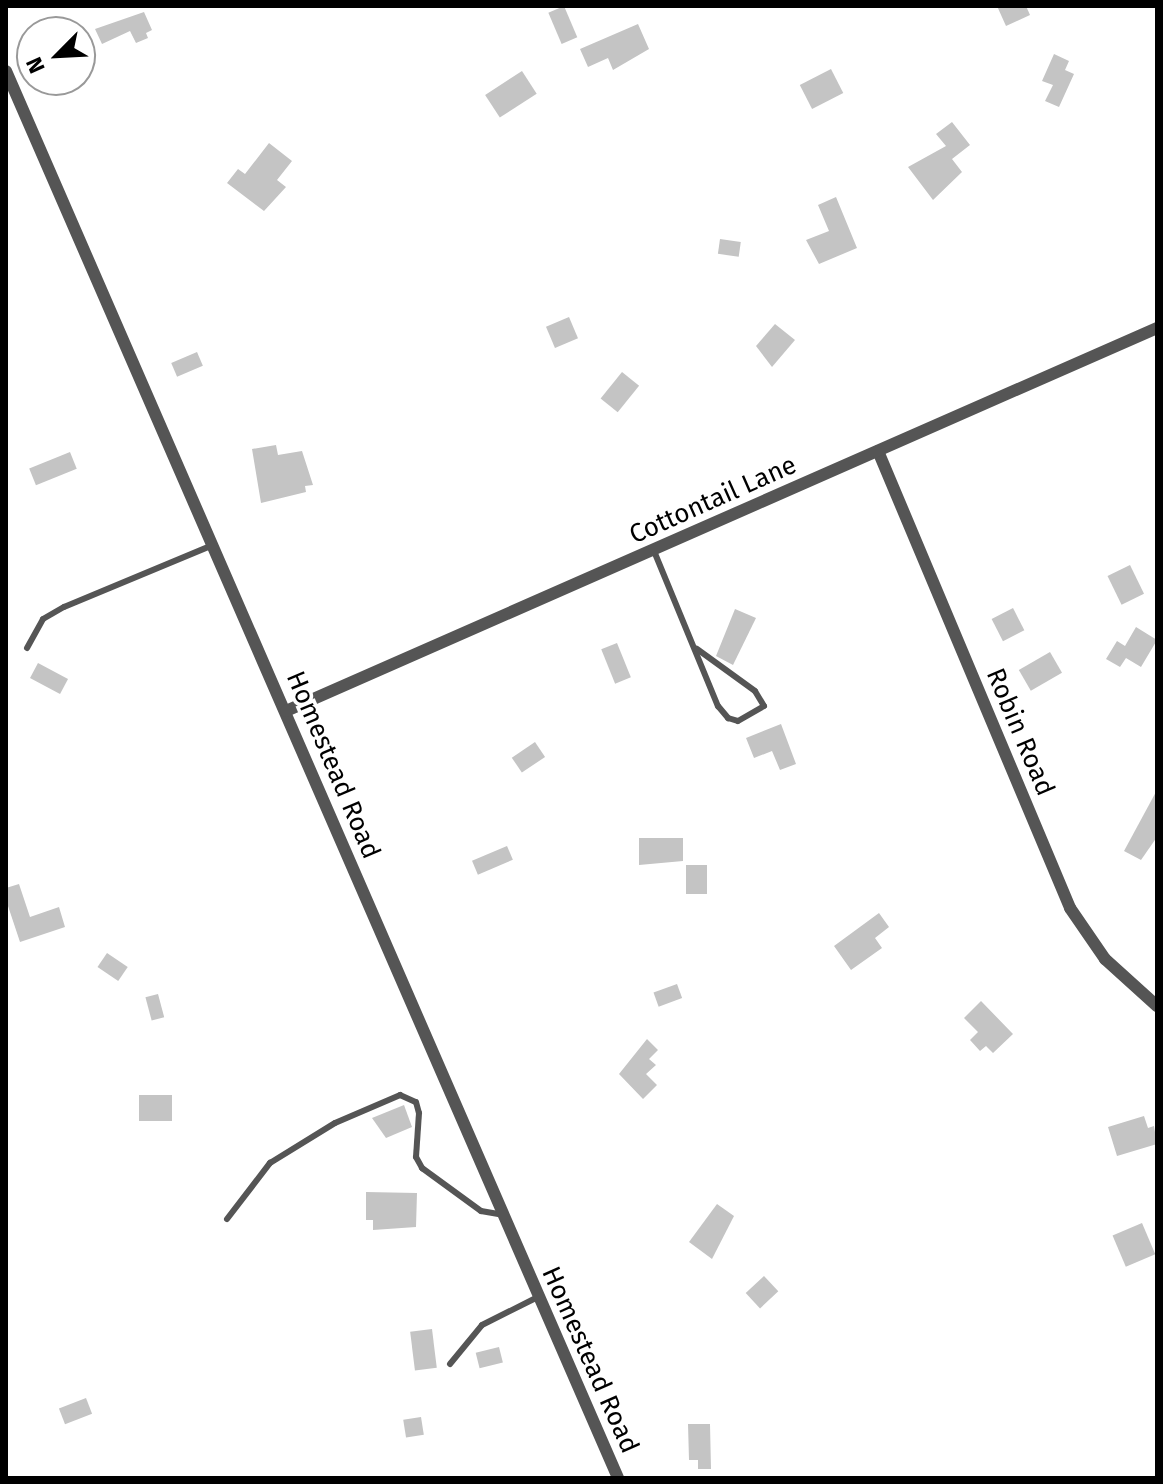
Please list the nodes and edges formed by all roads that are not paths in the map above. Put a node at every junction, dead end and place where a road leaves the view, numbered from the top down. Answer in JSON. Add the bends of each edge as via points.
{"nodes":[{"id":1,"x":6,"y":71,"type":"edge"},
{"id":2,"x":1157,"y":328,"type":"edge"},
{"id":3,"x":878,"y":451,"type":"junction"},
{"id":4,"x":213,"y":545,"type":"junction"},
{"id":5,"x":654,"y":551,"type":"junction"},
{"id":6,"x":27,"y":648,"type":"dead end"},
{"id":7,"x":697,"y":649,"type":"junction"},
{"id":8,"x":286,"y":711,"type":"junction"},
{"id":9,"x":1157,"y":1006,"type":"edge"},
{"id":10,"x":503,"y":1215,"type":"junction"},
{"id":11,"x":227,"y":1219,"type":"dead end"},
{"id":12,"x":538,"y":1297,"type":"junction"},
{"id":13,"x":450,"y":1364,"type":"dead end"},
{"id":14,"x":618,"y":1478,"type":"edge"}],
"edges":[{"from":1,"to":4,"type":"street","name":"Homestead Road"},
{"from":2,"to":3,"type":"street","name":"Cottontail Lane"},
{"from":3,"to":5,"type":"street","name":"Cottontail Lane"},
{"from":3,"to":9,"type":"street","name":"Robin Road","via":[[1070,908],[1105,959]]},
{"from":4,"to":6,"type":"lane","via":[[64,607],[43,619]]},
{"from":4,"to":8,"type":"street","name":"Homestead Road"},
{"from":5,"to":7,"type":"lane"},
{"from":5,"to":8,"type":"street","name":"Cottontail Lane"},
{"from":7,"to":7,"type":"lane","via":[[728,718],[749,718],[764,706],[755,691]]},
{"from":8,"to":10,"type":"street","name":"Homestead Road"},
{"from":10,"to":11,"type":"lane","via":[[481,1211],[422,1168],[416,1157],[416,1102],[400,1095],[335,1123],[270,1163]]},
{"from":10,"to":12,"type":"street","name":"Homestead Road"},
{"from":12,"to":13,"type":"lane","via":[[482,1325]]},
{"from":12,"to":14,"type":"street","name":"Homestead Road"}]}
